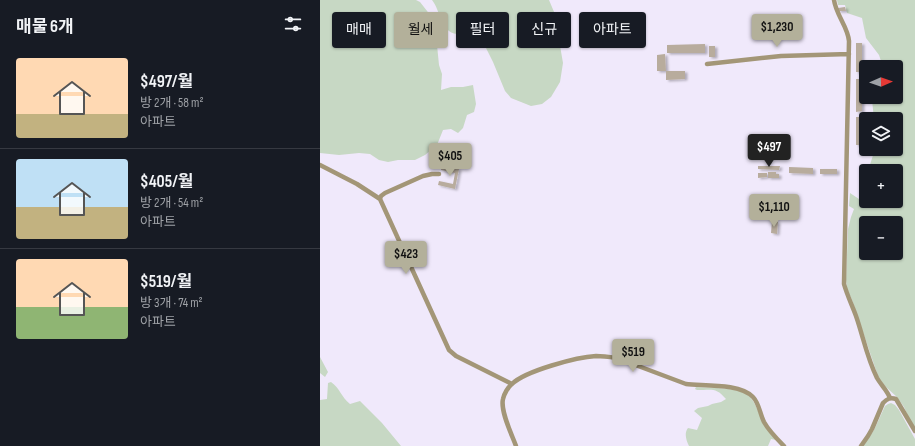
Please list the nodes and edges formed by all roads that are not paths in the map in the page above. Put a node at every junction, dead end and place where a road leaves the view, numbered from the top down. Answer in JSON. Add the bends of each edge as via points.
{"nodes":[{"id":1,"x":834,"y":0,"type":"edge"},
{"id":2,"x":849,"y":54,"type":"junction"},
{"id":3,"x":707,"y":64,"type":"dead end"},
{"id":4,"x":320,"y":165,"type":"edge"},
{"id":5,"x":439,"y":174,"type":"dead end"},
{"id":6,"x":380,"y":200,"type":"junction"},
{"id":7,"x":512,"y":384,"type":"junction"},
{"id":8,"x":890,"y":398,"type":"junction"},
{"id":9,"x":915,"y":431,"type":"edge"},
{"id":10,"x":516,"y":446,"type":"edge"},
{"id":11,"x":784,"y":446,"type":"edge"},
{"id":12,"x":861,"y":446,"type":"edge"}],
"edges":[{"from":1,"to":2,"type":"street","via":[[837,13],[849,35]]},
{"from":2,"to":3,"type":"street","via":[[782,56]]},
{"from":2,"to":8,"type":"street","via":[[844,284],[873,369]]},
{"from":4,"to":6,"type":"street","via":[[357,184]]},
{"from":5,"to":6,"type":"street","via":[[423,176],[385,193]]},
{"from":6,"to":7,"type":"street","via":[[449,350]]},
{"from":7,"to":10,"type":"street","via":[[505,393],[502,403]]},
{"from":7,"to":11,"type":"street","via":[[538,370],[572,361],[597,356],[617,358],[686,384],[719,386],[747,392],[756,402],[765,423]]},
{"from":8,"to":9,"type":"street","via":[[896,399]]},
{"from":8,"to":12,"type":"street","via":[[883,403],[872,429]]}]}
